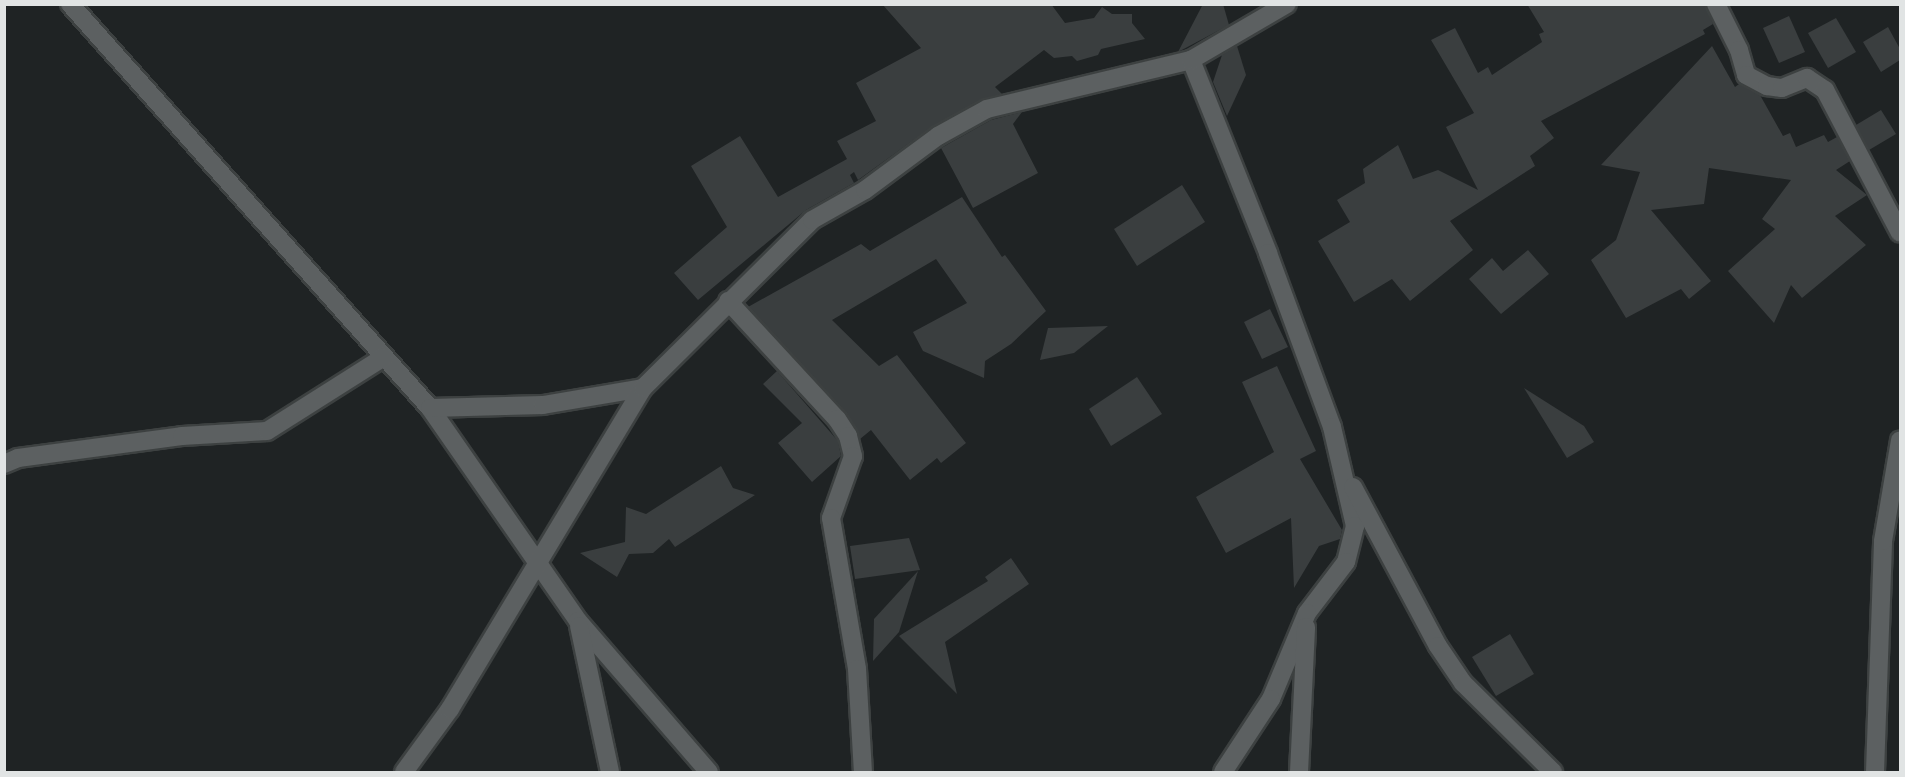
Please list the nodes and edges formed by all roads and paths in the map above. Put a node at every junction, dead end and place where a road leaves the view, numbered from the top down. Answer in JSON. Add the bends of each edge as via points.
{"nodes":[{"id":1,"x":70,"y":4,"type":"edge"},
{"id":2,"x":1287,"y":4,"type":"edge"},
{"id":3,"x":1716,"y":4,"type":"edge"},
{"id":4,"x":1191,"y":60,"type":"junction"},
{"id":5,"x":1900,"y":233,"type":"edge"},
{"id":6,"x":728,"y":301,"type":"junction"},
{"id":7,"x":384,"y":357,"type":"junction"},
{"id":8,"x":643,"y":388,"type":"junction"},
{"id":9,"x":430,"y":408,"type":"junction"},
{"id":10,"x":1900,"y":440,"type":"edge"},
{"id":11,"x":1339,"y":462,"type":"junction"},
{"id":12,"x":4,"y":464,"type":"edge"},
{"id":13,"x":537,"y":561,"type":"junction"},
{"id":14,"x":1307,"y":613,"type":"junction"},
{"id":15,"x":578,"y":621,"type":"junction"},
{"id":16,"x":404,"y":772,"type":"edge"},
{"id":17,"x":610,"y":772,"type":"edge"},
{"id":18,"x":709,"y":772,"type":"edge"},
{"id":19,"x":863,"y":772,"type":"edge"},
{"id":20,"x":1223,"y":772,"type":"edge"},
{"id":21,"x":1299,"y":772,"type":"edge"},
{"id":22,"x":1553,"y":772,"type":"edge"},
{"id":23,"x":1875,"y":772,"type":"edge"}],
"edges":[{"from":1,"to":7,"type":"street"},
{"from":2,"to":4,"type":"street"},
{"from":3,"to":5,"type":"street","via":[[1739,50],[1746,75],[1767,86],[1782,88],[1807,78],[1825,90]]},
{"from":4,"to":6,"type":"street","via":[[987,109],[938,136],[865,190],[812,220]]},
{"from":4,"to":11,"type":"street","via":[[1268,253],[1332,427]]},
{"from":6,"to":8,"type":"street"},
{"from":6,"to":19,"type":"street","via":[[837,419],[848,436],[853,456],[831,518],[857,669]]},
{"from":7,"to":9,"type":"street"},
{"from":7,"to":12,"type":"street","via":[[267,430],[182,436]]},
{"from":8,"to":9,"type":"street","via":[[543,405]]},
{"from":8,"to":13,"type":"street"},
{"from":9,"to":13,"type":"street"},
{"from":10,"to":23,"type":"street","via":[[1884,541]]},
{"from":11,"to":14,"type":"street","via":[[1355,526],[1346,562]]},
{"from":11,"to":22,"type":"street","via":[[1456,674]]},
{"from":13,"to":15,"type":"street"},
{"from":13,"to":16,"type":"street","via":[[450,709]]},
{"from":14,"to":20,"type":"street","via":[[1271,699]]},
{"from":14,"to":21,"type":"street"},
{"from":15,"to":17,"type":"street"},
{"from":15,"to":18,"type":"street"}]}
